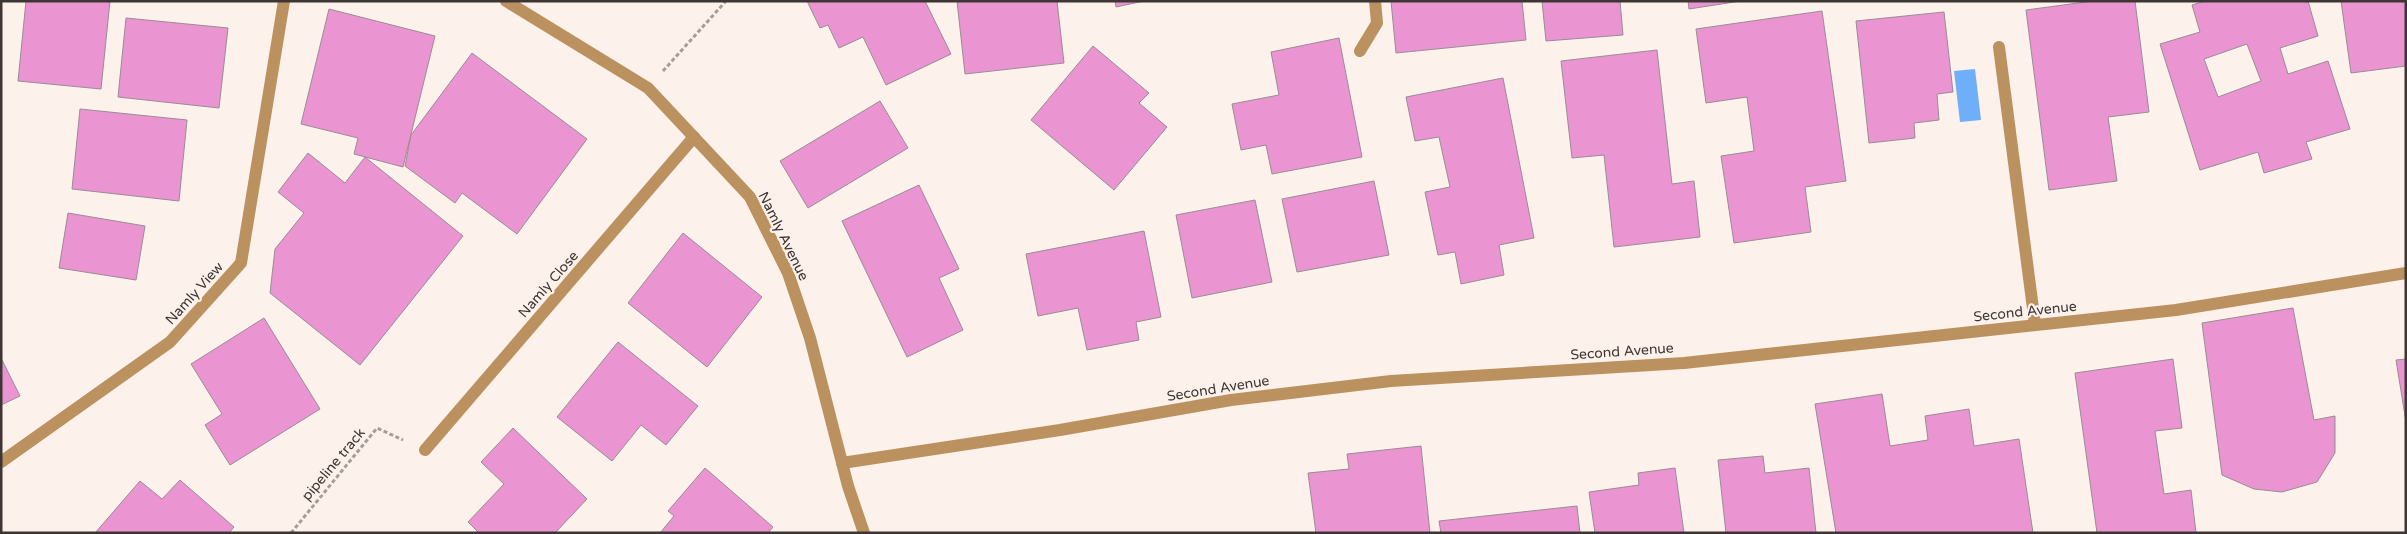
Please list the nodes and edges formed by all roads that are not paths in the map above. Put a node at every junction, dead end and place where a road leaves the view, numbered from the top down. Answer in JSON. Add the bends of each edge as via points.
{"nodes":[{"id":1,"x":284,"y":1,"type":"edge"},
{"id":2,"x":506,"y":1,"type":"edge"},
{"id":3,"x":1375,"y":1,"type":"edge"},
{"id":4,"x":1999,"y":47,"type":"dead end"},
{"id":5,"x":1360,"y":51,"type":"dead end"},
{"id":6,"x":694,"y":137,"type":"junction"},
{"id":7,"x":2406,"y":273,"type":"edge"},
{"id":8,"x":2034,"y":324,"type":"junction"},
{"id":9,"x":425,"y":450,"type":"road end"},
{"id":10,"x":1,"y":462,"type":"edge"},
{"id":11,"x":842,"y":463,"type":"junction"},
{"id":12,"x":864,"y":533,"type":"edge"}],
"edges":[{"from":1,"to":10,"type":"street","name":"Namly View","via":[[241,263],[170,342]]},
{"from":2,"to":6,"type":"street","name":"Namly Avenue","via":[[648,88]]},
{"from":3,"to":5,"type":"street","via":[[1377,23]]},
{"from":4,"to":8,"type":"street"},
{"from":6,"to":9,"type":"street","name":"Namly Close"},
{"from":6,"to":11,"type":"street","name":"Namly Avenue","via":[[750,197],[788,273],[810,338]]},
{"from":7,"to":8,"type":"street","name":"Second Avenue","via":[[2176,310]]},
{"from":8,"to":11,"type":"street","name":"Second Avenue","via":[[1684,363],[1391,382],[1240,399]]},
{"from":11,"to":12,"type":"street","name":"Namly Avenue"}]}
